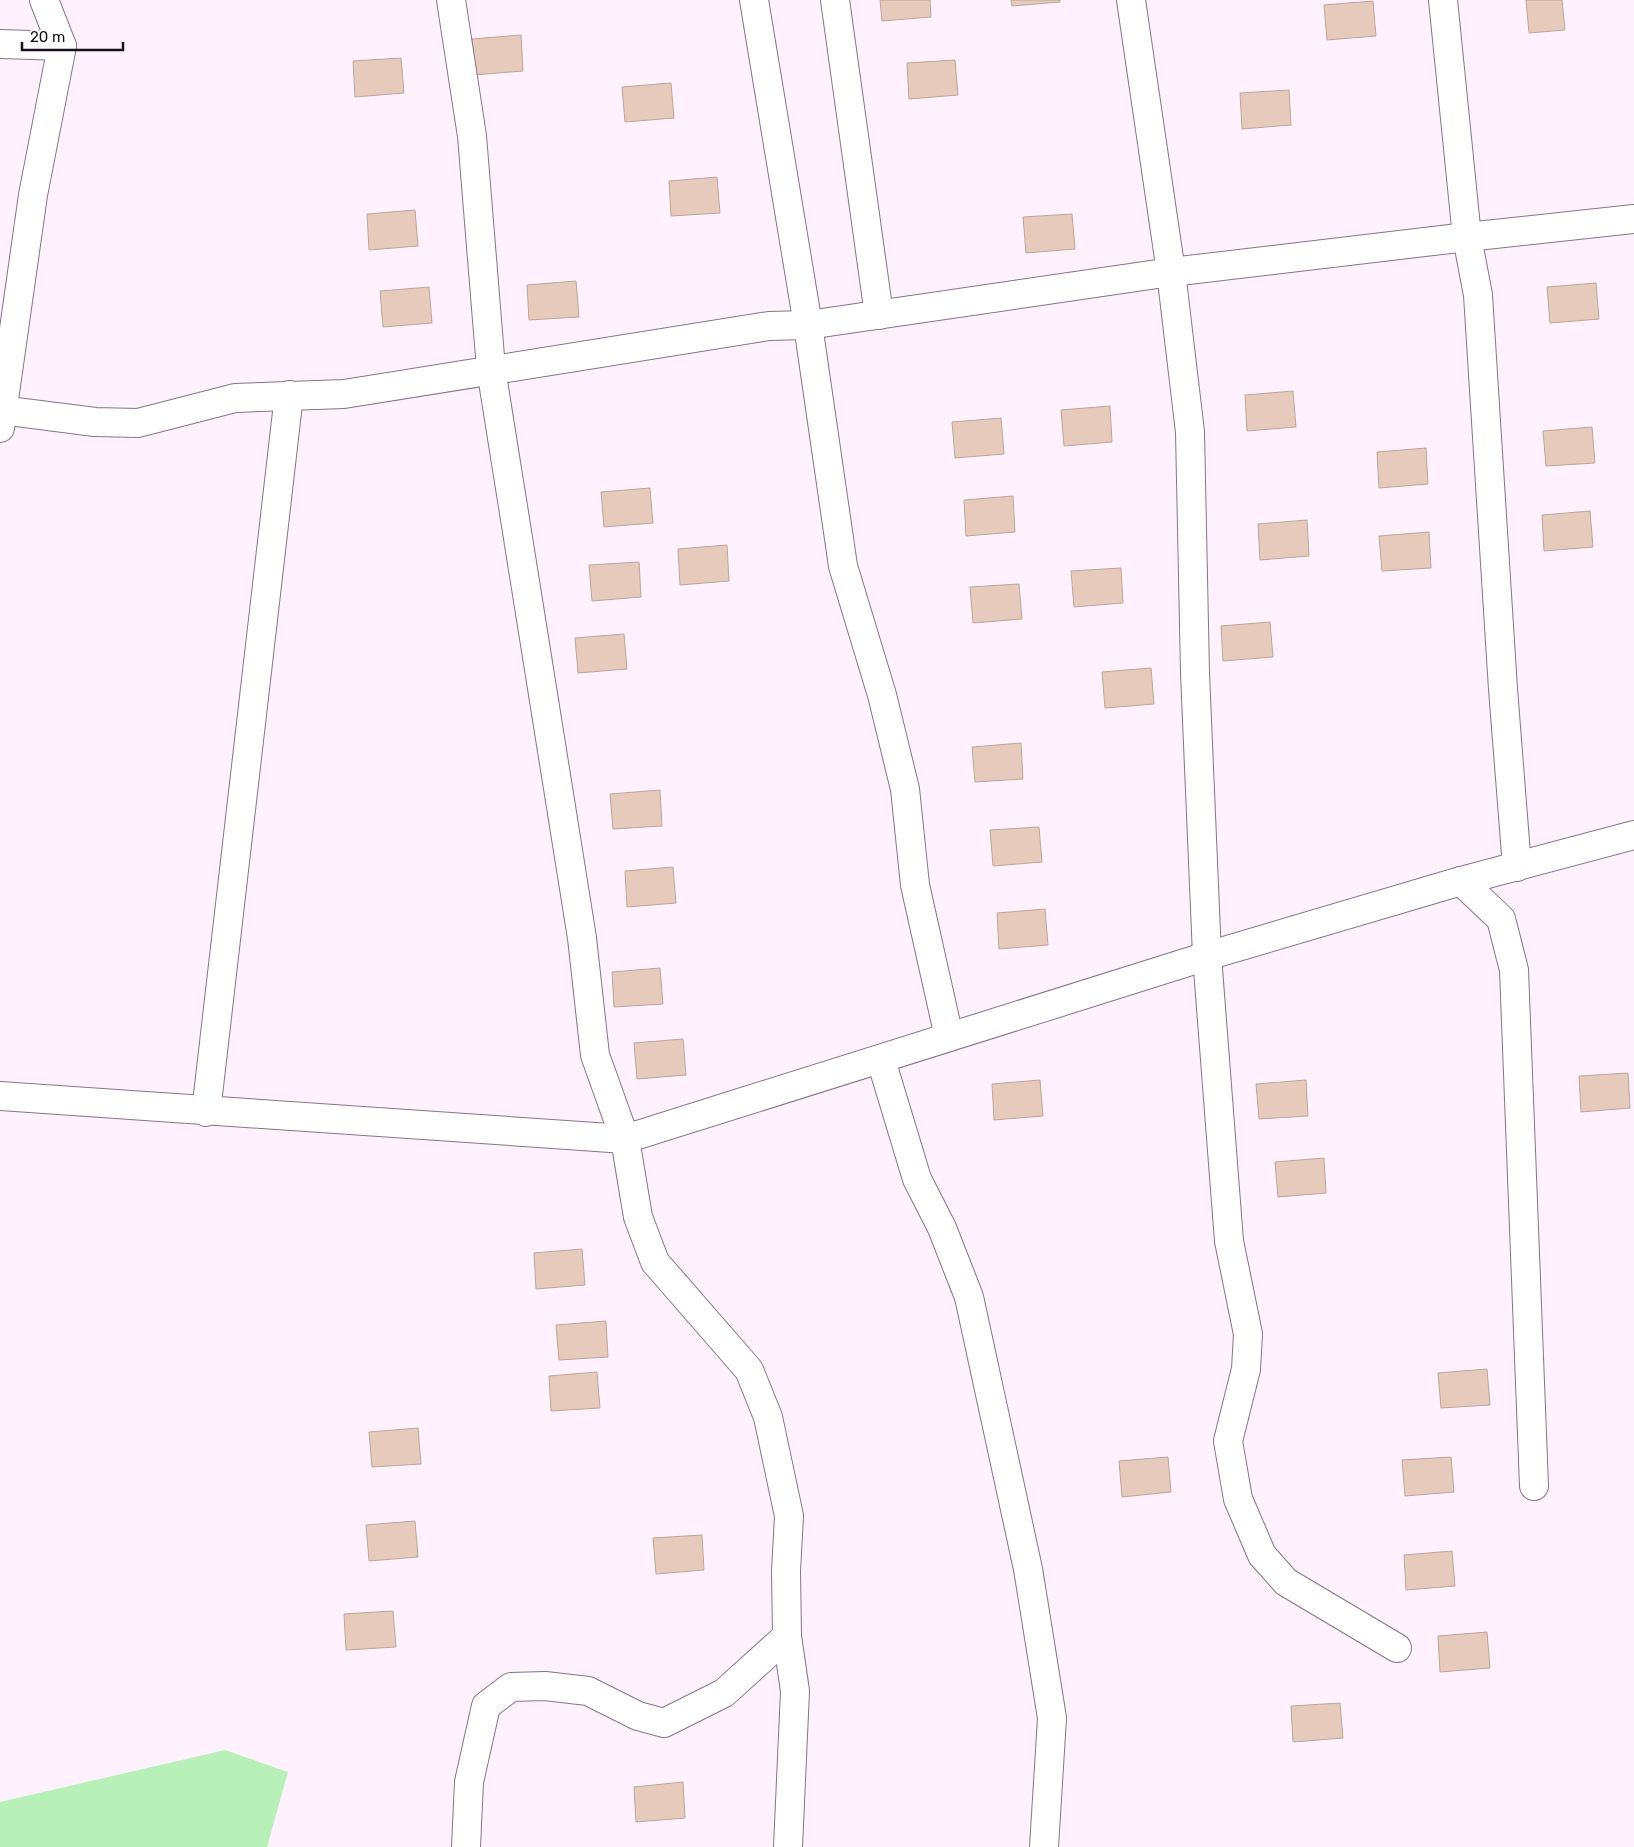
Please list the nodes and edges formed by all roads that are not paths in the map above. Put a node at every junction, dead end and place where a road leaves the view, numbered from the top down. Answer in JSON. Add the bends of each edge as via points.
{"nodes":[{"id":1,"x":44,"y":0,"type":"edge"},
{"id":2,"x":450,"y":0,"type":"edge"},
{"id":3,"x":754,"y":0,"type":"edge"},
{"id":4,"x":835,"y":0,"type":"edge"},
{"id":5,"x":1132,"y":0,"type":"edge"},
{"id":6,"x":1443,"y":0,"type":"edge"},
{"id":7,"x":0,"y":44,"type":"edge"},
{"id":8,"x":62,"y":46,"type":"junction"},
{"id":9,"x":1634,"y":219,"type":"edge"},
{"id":10,"x":1467,"y":237,"type":"junction"},
{"id":11,"x":1171,"y":272,"type":"junction"},
{"id":12,"x":879,"y":315,"type":"junction"},
{"id":13,"x":808,"y":325,"type":"junction"},
{"id":14,"x":491,"y":369,"type":"junction"},
{"id":15,"x":290,"y":395,"type":"junction"},
{"id":16,"x":1,"y":416,"type":"edge"},
{"id":17,"x":1634,"y":835,"type":"edge"},
{"id":18,"x":1517,"y":867,"type":"junction"},
{"id":19,"x":1461,"y":881,"type":"junction"},
{"id":20,"x":1206,"y":956,"type":"junction"},
{"id":21,"x":949,"y":1037,"type":"junction"},
{"id":22,"x":882,"y":1060,"type":"junction"},
{"id":23,"x":0,"y":1096,"type":"edge"},
{"id":24,"x":206,"y":1112,"type":"junction"},
{"id":25,"x":625,"y":1140,"type":"junction"},
{"id":26,"x":1534,"y":1486,"type":"dead end"},
{"id":27,"x":787,"y":1636,"type":"junction"},
{"id":28,"x":1397,"y":1648,"type":"dead end"},
{"id":29,"x":466,"y":1847,"type":"edge"},
{"id":30,"x":788,"y":1847,"type":"edge"},
{"id":31,"x":1044,"y":1847,"type":"edge"}],
"edges":[{"from":1,"to":8,"type":"street"},
{"from":2,"to":14,"type":"street","via":[[472,136]]},
{"from":3,"to":13,"type":"street"},
{"from":4,"to":12,"type":"street"},
{"from":5,"to":11,"type":"street"},
{"from":6,"to":10,"type":"street"},
{"from":7,"to":8,"type":"street"},
{"from":8,"to":16,"type":"street","via":[[34,195]]},
{"from":9,"to":10,"type":"street"},
{"from":10,"to":11,"type":"street"},
{"from":10,"to":18,"type":"street","via":[[1478,295]]},
{"from":11,"to":12,"type":"street"},
{"from":11,"to":20,"type":"street","via":[[1190,432]]},
{"from":12,"to":13,"type":"street"},
{"from":13,"to":14,"type":"street","via":[[769,326]]},
{"from":13,"to":21,"type":"street","via":[[843,566],[882,695],[905,789],[916,885]]},
{"from":14,"to":15,"type":"street","via":[[344,394]]},
{"from":14,"to":25,"type":"street","via":[[582,938],[595,1055]]},
{"from":15,"to":16,"type":"street","via":[[235,398],[138,423]]},
{"from":15,"to":24,"type":"street"},
{"from":17,"to":18,"type":"street"},
{"from":18,"to":19,"type":"street"},
{"from":19,"to":20,"type":"street"},
{"from":19,"to":26,"type":"street","via":[[1502,919],[1514,970]]},
{"from":20,"to":21,"type":"street"},
{"from":20,"to":28,"type":"street","via":[[1229,1241],[1248,1334],[1246,1368],[1228,1441],[1238,1499],[1262,1555],[1286,1582]]},
{"from":21,"to":22,"type":"street"},
{"from":22,"to":25,"type":"street"},
{"from":22,"to":31,"type":"street","via":[[917,1179],[942,1228],[969,1297],[1028,1569],[1052,1718]]},
{"from":23,"to":24,"type":"street"},
{"from":24,"to":25,"type":"street"},
{"from":25,"to":27,"type":"street","via":[[638,1217],[654,1262],[749,1370],[768,1417],[789,1516]]},
{"from":27,"to":29,"type":"street","via":[[724,1693],[664,1724],[638,1716],[588,1691],[545,1686],[512,1687],[486,1706],[469,1782]]},
{"from":27,"to":30,"type":"street","via":[[796,1691]]}]}
